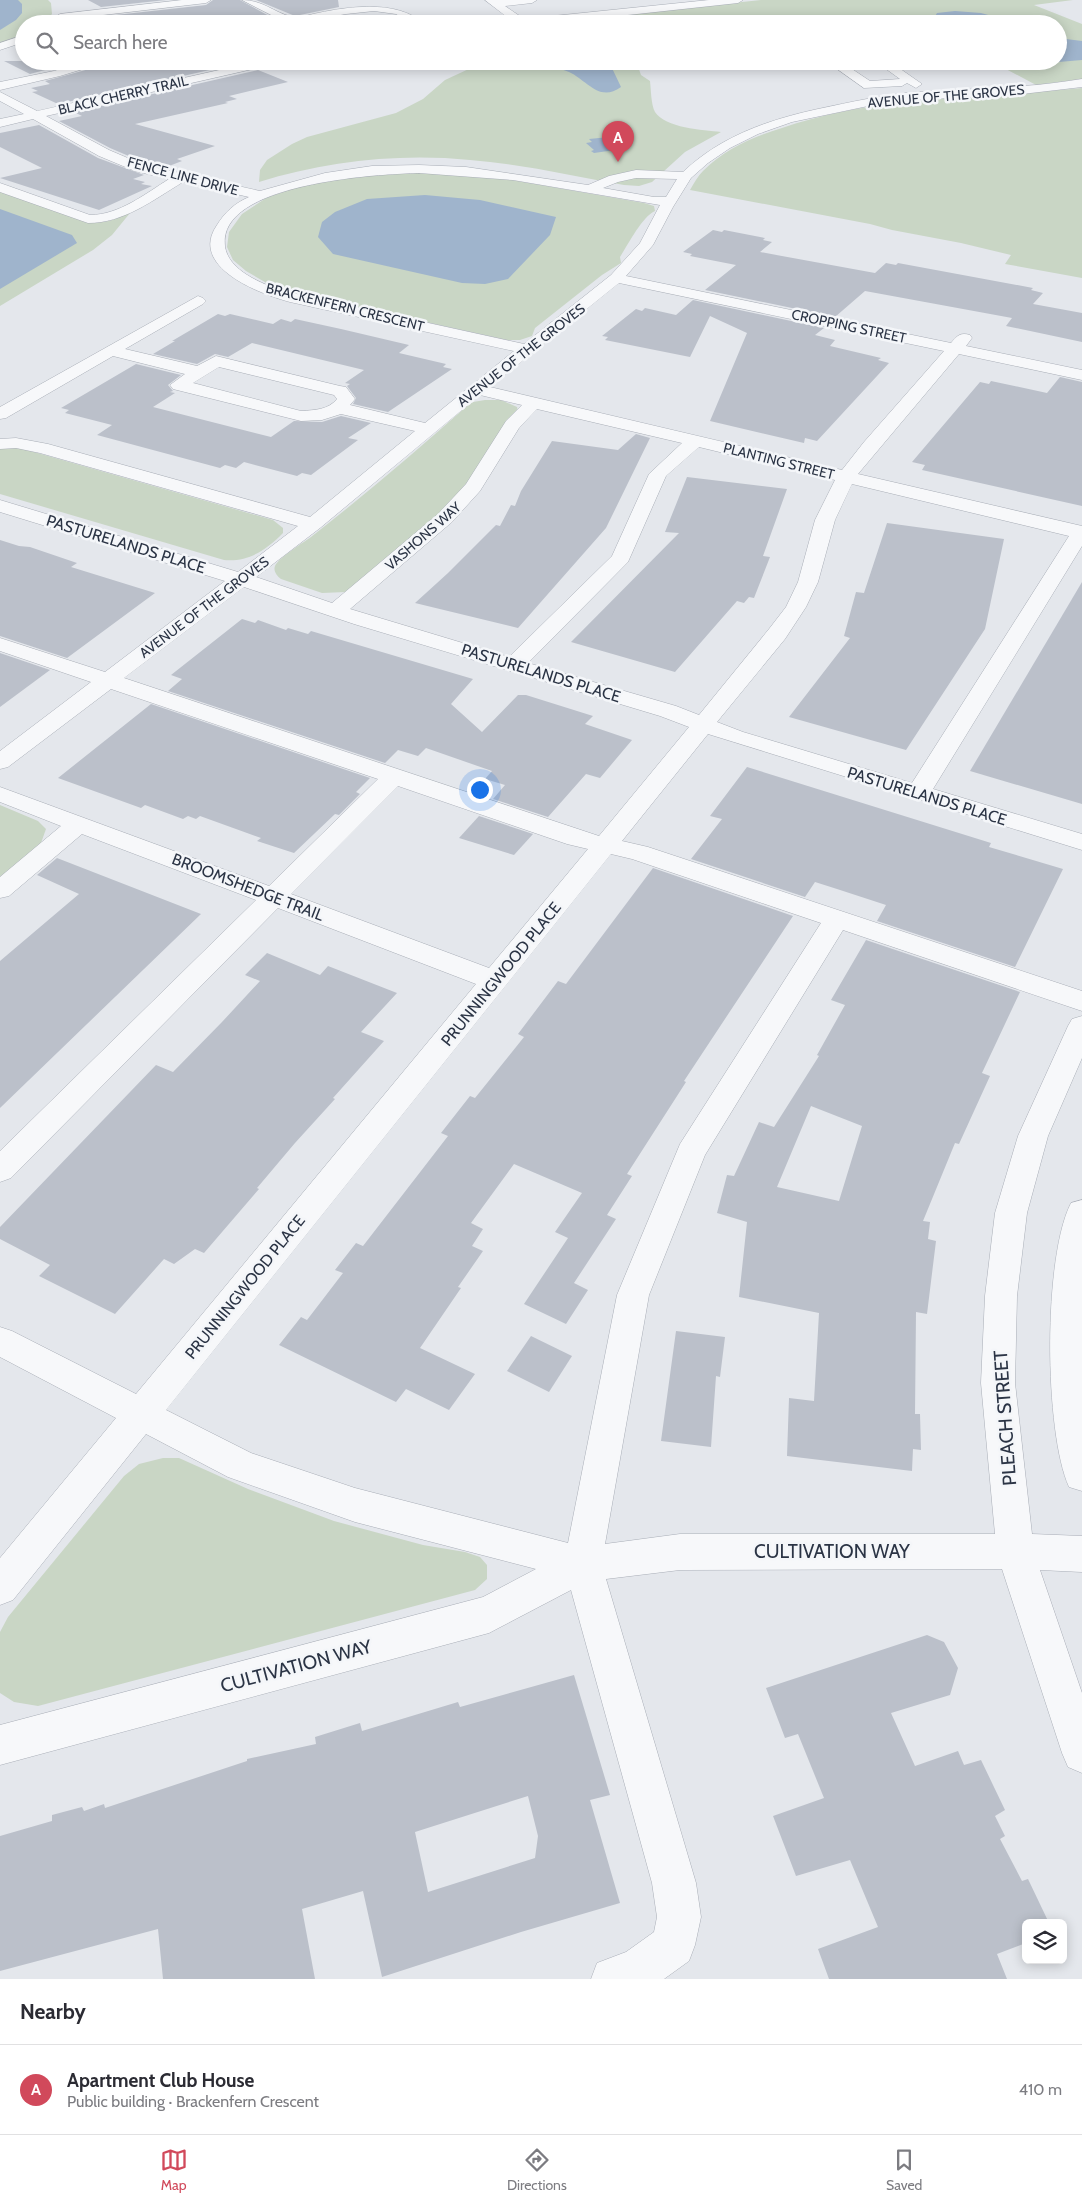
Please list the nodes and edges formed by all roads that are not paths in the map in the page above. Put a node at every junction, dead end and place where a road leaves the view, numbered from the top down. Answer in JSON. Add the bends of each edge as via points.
{"nodes":[{"id":1,"x":206,"y":0,"type":"edge"},
{"id":2,"x":247,"y":0,"type":"edge"},
{"id":3,"x":532,"y":0,"type":"edge"},
{"id":4,"x":738,"y":0,"type":"edge"},
{"id":5,"x":173,"y":2,"type":"edge"},
{"id":6,"x":493,"y":2,"type":"edge"},
{"id":7,"x":693,"y":2,"type":"edge"},
{"id":8,"x":596,"y":3,"type":"dead end"},
{"id":9,"x":56,"y":4,"type":"dead end"},
{"id":10,"x":151,"y":8,"type":"junction"},
{"id":11,"x":613,"y":13,"type":"junction"},
{"id":12,"x":56,"y":15,"type":"edge"},
{"id":13,"x":96,"y":15,"type":"edge"},
{"id":14,"x":164,"y":15,"type":"edge"},
{"id":15,"x":280,"y":15,"type":"edge"},
{"id":16,"x":334,"y":15,"type":"edge"},
{"id":17,"x":405,"y":15,"type":"edge"},
{"id":18,"x":508,"y":15,"type":"edge"},
{"id":19,"x":594,"y":15,"type":"edge"},
{"id":20,"x":15,"y":41,"type":"edge"},
{"id":21,"x":0,"y":47,"type":"edge"},
{"id":22,"x":69,"y":70,"type":"edge"},
{"id":23,"x":227,"y":70,"type":"edge"},
{"id":24,"x":846,"y":70,"type":"edge"},
{"id":25,"x":894,"y":70,"type":"edge"},
{"id":26,"x":911,"y":81,"type":"junction"},
{"id":27,"x":1082,"y":83,"type":"edge"},
{"id":28,"x":0,"y":86,"type":"edge"},
{"id":29,"x":932,"y":95,"type":"junction"},
{"id":30,"x":0,"y":96,"type":"edge"},
{"id":31,"x":34,"y":115,"type":"junction"},
{"id":32,"x":0,"y":123,"type":"edge"},
{"id":33,"x":686,"y":176,"type":"junction"},
{"id":34,"x":179,"y":178,"type":"junction"},
{"id":35,"x":0,"y":187,"type":"edge"},
{"id":36,"x":590,"y":189,"type":"junction"},
{"id":37,"x":260,"y":195,"type":"junction"},
{"id":38,"x":670,"y":201,"type":"junction"},
{"id":39,"x":621,"y":274,"type":"junction"},
{"id":40,"x":198,"y":301,"type":"dead end"},
{"id":41,"x":959,"y":343,"type":"junction"},
{"id":42,"x":526,"y":349,"type":"junction"},
{"id":43,"x":111,"y":351,"type":"junction"},
{"id":44,"x":1082,"y":362,"type":"edge"},
{"id":45,"x":200,"y":372,"type":"junction"},
{"id":46,"x":1082,"y":374,"type":"edge"},
{"id":47,"x":477,"y":389,"type":"junction"},
{"id":48,"x":534,"y":402,"type":"junction"},
{"id":49,"x":339,"y":408,"type":"junction"},
{"id":50,"x":0,"y":414,"type":"edge"},
{"id":51,"x":429,"y":429,"type":"junction"},
{"id":52,"x":695,"y":441,"type":"junction"},
{"id":53,"x":0,"y":444,"type":"edge"},
{"id":54,"x":846,"y":477,"type":"junction"},
{"id":55,"x":0,"y":506,"type":"edge"},
{"id":56,"x":313,"y":524,"type":"junction"},
{"id":57,"x":1081,"y":532,"type":"edge"},
{"id":58,"x":241,"y":579,"type":"junction"},
{"id":59,"x":335,"y":611,"type":"junction"},
{"id":60,"x":0,"y":644,"type":"edge"},
{"id":61,"x":512,"y":665,"type":"junction"},
{"id":62,"x":108,"y":680,"type":"junction"},
{"id":63,"x":703,"y":724,"type":"junction"},
{"id":64,"x":0,"y":762,"type":"edge"},
{"id":65,"x":395,"y":776,"type":"junction"},
{"id":66,"x":918,"y":793,"type":"junction"},
{"id":67,"x":0,"y":794,"type":"edge"},
{"id":68,"x":79,"y":824,"type":"junction"},
{"id":69,"x":1082,"y":842,"type":"edge"},
{"id":70,"x":606,"y":844,"type":"junction"},
{"id":71,"x":0,"y":890,"type":"edge"},
{"id":72,"x":274,"y":898,"type":"junction"},
{"id":73,"x":836,"y":920,"type":"junction"},
{"id":74,"x":496,"y":981,"type":"junction"},
{"id":75,"x":1082,"y":1001,"type":"edge"},
{"id":76,"x":1082,"y":1026,"type":"edge"},
{"id":77,"x":0,"y":1170,"type":"edge"},
{"id":78,"x":1082,"y":1212,"type":"edge"},
{"id":79,"x":0,"y":1341,"type":"edge"},
{"id":80,"x":141,"y":1415,"type":"junction"},
{"id":81,"x":1082,"y":1475,"type":"edge"},
{"id":82,"x":1016,"y":1551,"type":"junction"},
{"id":83,"x":1082,"y":1554,"type":"edge"},
{"id":84,"x":583,"y":1564,"type":"junction"},
{"id":85,"x":0,"y":1587,"type":"edge"},
{"id":86,"x":0,"y":1745,"type":"edge"},
{"id":87,"x":1082,"y":1753,"type":"edge"},
{"id":88,"x":613,"y":1979,"type":"edge"}],
"edges":[{"from":1,"to":5,"type":"street"},
{"from":2,"to":15,"type":"street"},
{"from":3,"to":6,"type":"street"},
{"from":4,"to":7,"type":"street"},
{"from":5,"to":10,"type":"street"},
{"from":6,"to":18,"type":"street"},
{"from":7,"to":11,"type":"street"},
{"from":8,"to":11,"type":"street"},
{"from":9,"to":12,"type":"street"},
{"from":10,"to":13,"type":"street"},
{"from":10,"to":14,"type":"street"},
{"from":11,"to":19,"type":"street"},
{"from":16,"to":17,"type":"street","via":[[382,8]]},
{"from":20,"to":21,"type":"street"},
{"from":22,"to":28,"type":"street"},
{"from":23,"to":31,"type":"street","name":"BLACK CHERRY TRAIL"},
{"from":24,"to":26,"type":"street","via":[[868,85]]},
{"from":25,"to":26,"type":"street"},
{"from":26,"to":29,"type":"street"},
{"from":27,"to":29,"type":"street","name":"AVENUE OF THE GROVES"},
{"from":29,"to":33,"type":"street","name":"AVENUE OF THE GROVES","via":[[868,102],[754,131],[725,145]]},
{"from":30,"to":31,"type":"street","name":"FENCE LINE DRIVE"},
{"from":31,"to":32,"type":"street","name":"BLACK CHERRY TRAIL"},
{"from":31,"to":34,"type":"street","name":"FENCE LINE DRIVE","via":[[104,153],[140,168]]},
{"from":33,"to":36,"type":"street","via":[[634,174],[608,180]]},
{"from":33,"to":38,"type":"street","name":"AVENUE OF THE GROVES"},
{"from":34,"to":35,"type":"street","via":[[121,212],[100,219],[88,218]]},
{"from":34,"to":37,"type":"street","name":"FENCE LINE DRIVE"},
{"from":36,"to":37,"type":"street","name":"BRACKENFERN CRESCENT","via":[[478,171],[413,167],[333,175]]},
{"from":36,"to":38,"type":"street","name":"BRACKENFERN CRESCENT"},
{"from":37,"to":42,"type":"street","name":"BRACKENFERN CRESCENT","via":[[226,220],[216,241],[218,253],[226,264],[254,284],[295,298]]},
{"from":38,"to":39,"type":"street","name":"AVENUE OF THE GROVES","via":[[646,245]]},
{"from":39,"to":41,"type":"street","name":"CROPPING STREET"},
{"from":39,"to":42,"type":"street","name":"AVENUE OF THE GROVES"},
{"from":40,"to":43,"type":"street"},
{"from":41,"to":44,"type":"street","name":"CROPPING STREET"},
{"from":41,"to":46,"type":"street","name":"CROPPING STREET"},
{"from":41,"to":54,"type":"street","name":"PRUNNINGWOOD PLACE"},
{"from":42,"to":47,"type":"street","name":"AVENUE OF THE GROVES"},
{"from":43,"to":45,"type":"street"},
{"from":43,"to":50,"type":"street"},
{"from":45,"to":49,"type":"street","via":[[216,361],[340,392],[346,399]]},
{"from":45,"to":49,"type":"street","via":[[179,385],[301,416],[322,415]]},
{"from":47,"to":48,"type":"street","name":"PLANTING STREET"},
{"from":47,"to":51,"type":"street","name":"AVENUE OF THE GROVES"},
{"from":48,"to":52,"type":"street","name":"PLANTING STREET"},
{"from":48,"to":59,"type":"street","name":"VASHONS WAY","via":[[512,425],[461,502],[446,518]]},
{"from":49,"to":51,"type":"street"},
{"from":51,"to":56,"type":"street","name":"AVENUE OF THE GROVES"},
{"from":52,"to":54,"type":"street","name":"PLANTING STREET"},
{"from":52,"to":61,"type":"street","via":[[658,474],[621,558]]},
{"from":53,"to":56,"type":"street","via":[[42,448]]},
{"from":54,"to":57,"type":"street","name":"PLANTING STREET"},
{"from":54,"to":63,"type":"street","name":"PRUNNINGWOOD PLACE","via":[[825,520],[808,582],[796,607]]},
{"from":55,"to":58,"type":"street","name":"PASTURELANDS PLACE"},
{"from":56,"to":58,"type":"street","name":"AVENUE OF THE GROVES"},
{"from":57,"to":66,"type":"street"},
{"from":58,"to":59,"type":"street","name":"PASTURELANDS PLACE"},
{"from":58,"to":62,"type":"street","name":"AVENUE OF THE GROVES"},
{"from":59,"to":61,"type":"street","name":"PASTURELANDS PLACE"},
{"from":60,"to":62,"type":"street"},
{"from":61,"to":63,"type":"street","name":"PASTURELANDS PLACE"},
{"from":62,"to":64,"type":"street","name":"AVENUE OF THE GROVES"},
{"from":62,"to":65,"type":"street"},
{"from":63,"to":66,"type":"street","name":"PASTURELANDS PLACE","via":[[735,737]]},
{"from":63,"to":70,"type":"street","name":"PRUNNINGWOOD PLACE"},
{"from":65,"to":70,"type":"street","via":[[576,838]]},
{"from":65,"to":72,"type":"street"},
{"from":66,"to":69,"type":"street","name":"PASTURELANDS PLACE"},
{"from":67,"to":68,"type":"street","name":"BROOMSHEDGE TRAIL"},
{"from":68,"to":71,"type":"street"},
{"from":68,"to":72,"type":"street","name":"BROOMSHEDGE TRAIL"},
{"from":70,"to":73,"type":"street"},
{"from":70,"to":74,"type":"street","name":"PRUNNINGWOOD PLACE"},
{"from":72,"to":74,"type":"street","name":"BROOMSHEDGE TRAIL"},
{"from":72,"to":77,"type":"street"},
{"from":73,"to":75,"type":"street"},
{"from":73,"to":84,"type":"street","via":[[691,1152],[633,1295]]},
{"from":74,"to":80,"type":"street","name":"PRUNNINGWOOD PLACE"},
{"from":76,"to":82,"type":"street","name":"PLEACH STREET","via":[[1033,1136],[1011,1212],[1001,1296],[998,1383]]},
{"from":78,"to":81,"type":"street","via":[[1067,1317],[1072,1422]]},
{"from":79,"to":80,"type":"street","name":"CULTIVATION WAY"},
{"from":80,"to":84,"type":"street","name":"CULTIVATION WAY","via":[[241,1466],[355,1505]]},
{"from":80,"to":85,"type":"street","name":"PRUNNINGWOOD PLACE"},
{"from":82,"to":83,"type":"street","name":"CULTIVATION WAY"},
{"from":82,"to":84,"type":"street","name":"CULTIVATION WAY","via":[[680,1552]]},
{"from":82,"to":87,"type":"street","name":"PLEACH STREET"},
{"from":84,"to":86,"type":"street","name":"CULTIVATION WAY","via":[[489,1614]]},
{"from":84,"to":88,"type":"street","via":[[674,1883],[679,1918],[672,1945],[640,1970]]}]}
